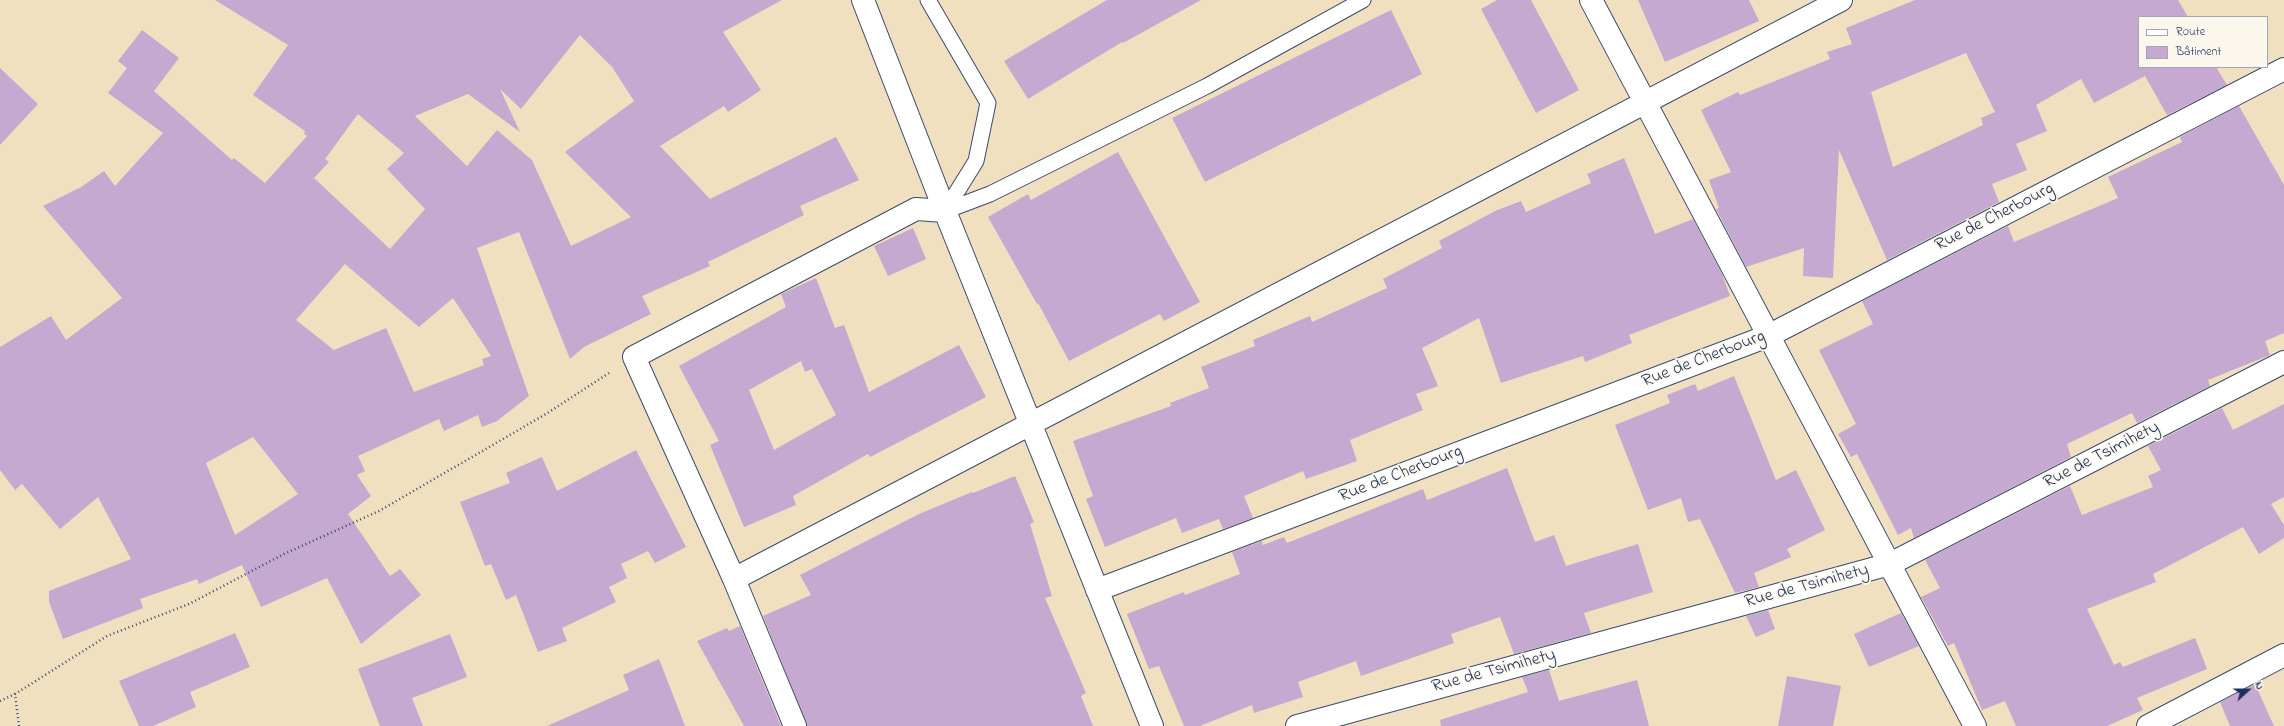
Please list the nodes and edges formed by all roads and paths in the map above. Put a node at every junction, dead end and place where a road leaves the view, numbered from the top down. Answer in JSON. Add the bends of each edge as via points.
{"nodes":[{"id":1,"x":863,"y":0,"type":"edge"},
{"id":2,"x":928,"y":0,"type":"edge"},
{"id":3,"x":1363,"y":0,"type":"edge"},
{"id":4,"x":1591,"y":0,"type":"edge"},
{"id":5,"x":1840,"y":0,"type":"edge"},
{"id":6,"x":2284,"y":69,"type":"edge"},
{"id":7,"x":1646,"y":102,"type":"junction"},
{"id":8,"x":945,"y":211,"type":"junction"},
{"id":9,"x":1768,"y":336,"type":"junction"},
{"id":10,"x":634,"y":357,"type":"junction"},
{"id":11,"x":2284,"y":362,"type":"edge"},
{"id":12,"x":1030,"y":424,"type":"junction"},
{"id":13,"x":1890,"y":564,"type":"junction"},
{"id":14,"x":734,"y":579,"type":"junction"},
{"id":15,"x":1097,"y":590,"type":"junction"},
{"id":16,"x":2284,"y":655,"type":"edge"},
{"id":17,"x":15,"y":694,"type":"junction"},
{"id":18,"x":0,"y":701,"type":"edge"},
{"id":19,"x":19,"y":726,"type":"edge"},
{"id":20,"x":794,"y":726,"type":"edge"},
{"id":21,"x":1152,"y":726,"type":"edge"},
{"id":22,"x":1297,"y":726,"type":"edge"},
{"id":23,"x":1975,"y":726,"type":"edge"},
{"id":24,"x":2148,"y":726,"type":"edge"}],
"edges":[{"from":1,"to":8,"type":"street"},
{"from":2,"to":8,"type":"lane","via":[[988,103],[976,161]]},
{"from":3,"to":8,"type":"lane","via":[[1207,86],[990,194]]},
{"from":4,"to":7,"type":"street"},
{"from":5,"to":7,"type":"street"},
{"from":6,"to":9,"type":"street","name":"Rue de Cherbourg"},
{"from":7,"to":9,"type":"street"},
{"from":7,"to":12,"type":"street"},
{"from":8,"to":10,"type":"street","via":[[916,209]]},
{"from":8,"to":12,"type":"street"},
{"from":9,"to":13,"type":"street"},
{"from":9,"to":15,"type":"street","name":"Rue de Cherbourg"},
{"from":10,"to":14,"type":"street"},
{"from":10,"to":17,"type":"path","via":[[546,414],[379,511],[284,554],[188,604],[107,636]]},
{"from":11,"to":13,"type":"street","name":"Rue de Tsimihety"},
{"from":12,"to":14,"type":"street"},
{"from":12,"to":15,"type":"street"},
{"from":13,"to":22,"type":"street","name":"Rue de Tsimihety"},
{"from":13,"to":23,"type":"street"},
{"from":14,"to":20,"type":"street"},
{"from":15,"to":21,"type":"street"},
{"from":16,"to":24,"type":"street"},
{"from":17,"to":18,"type":"path"},
{"from":17,"to":19,"type":"path"}]}
